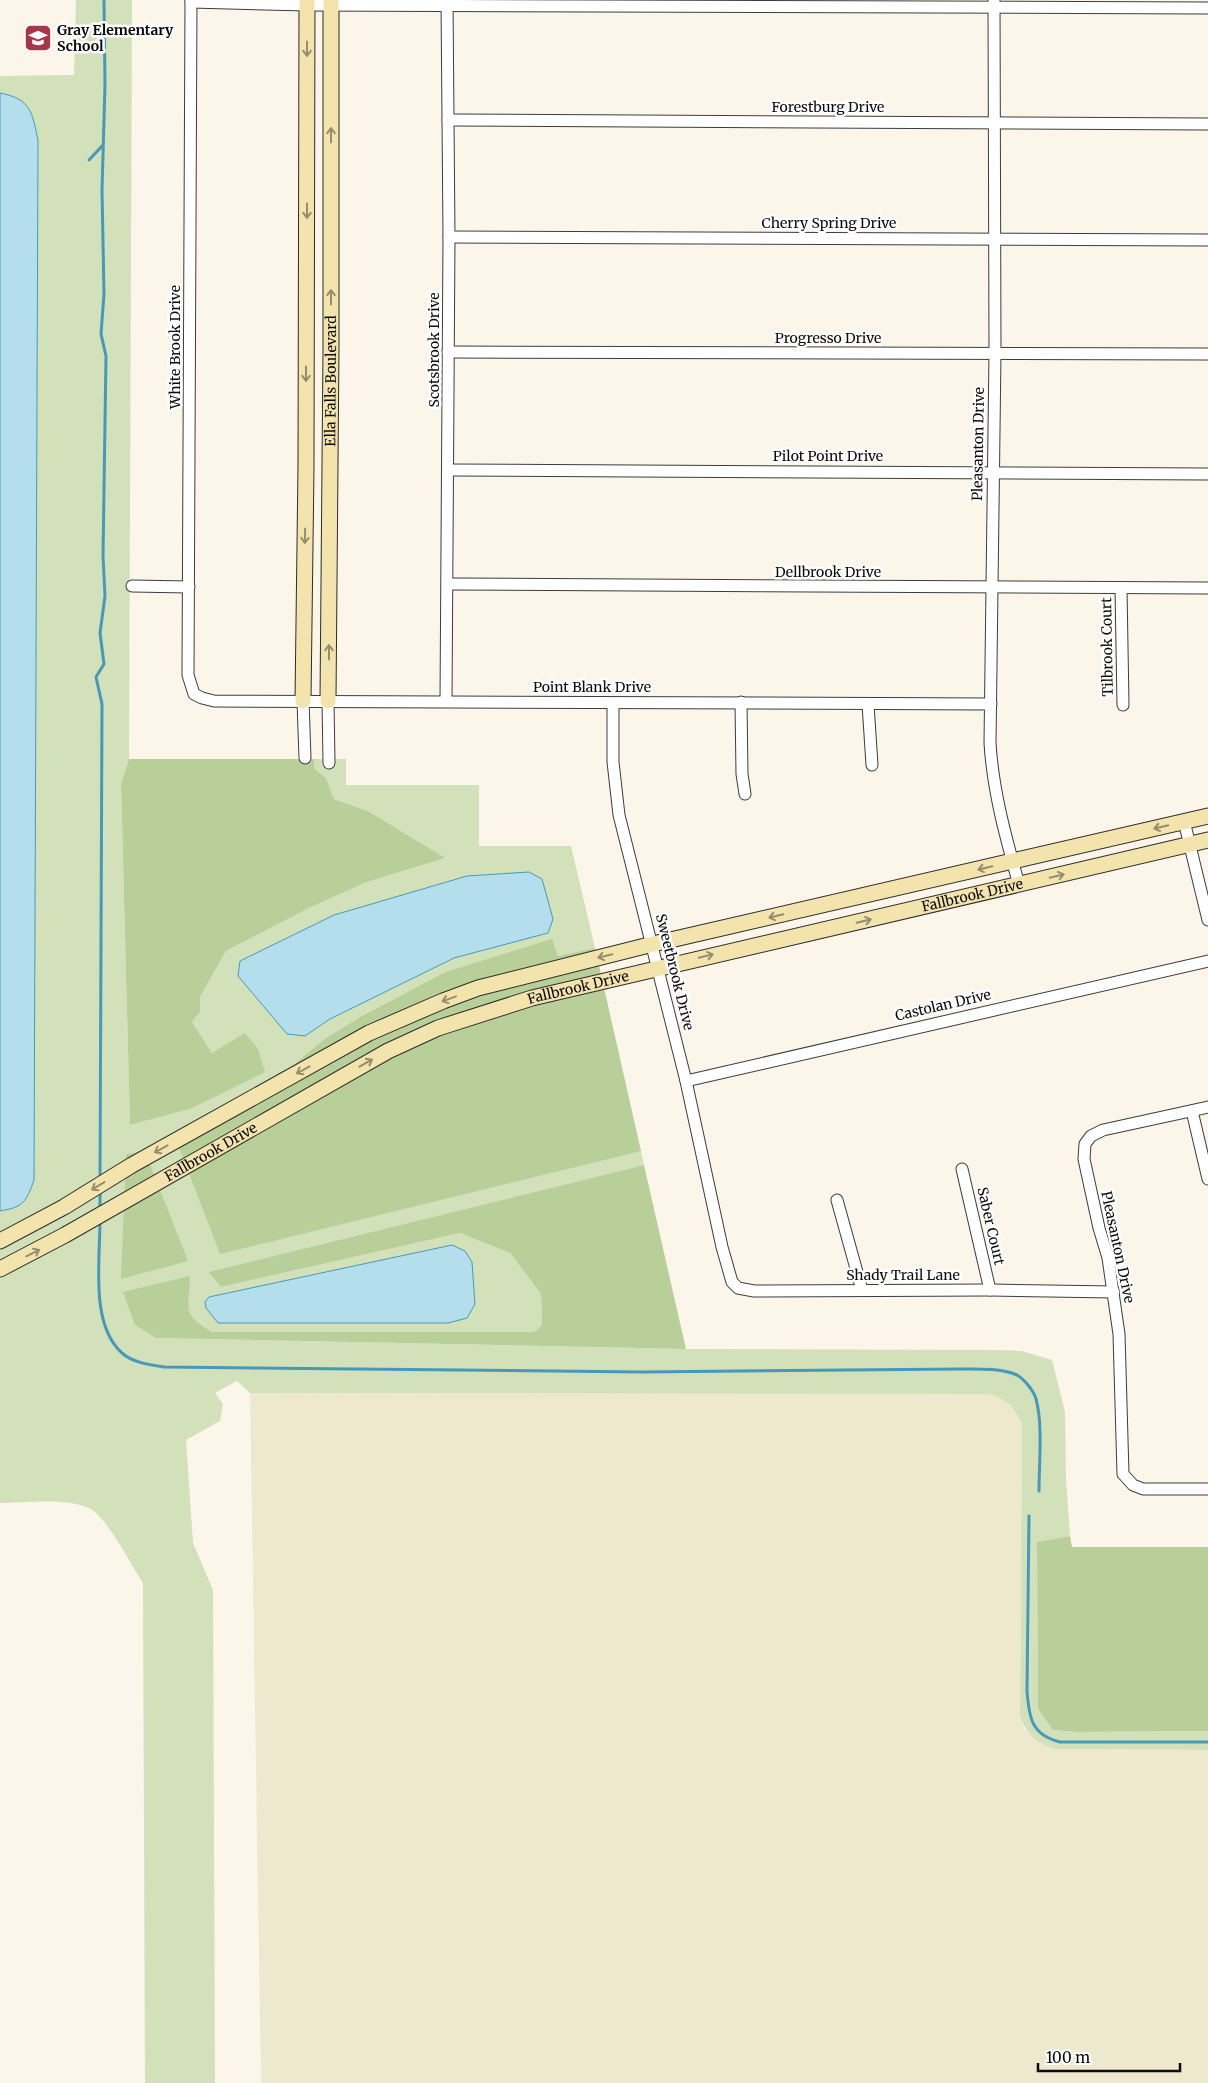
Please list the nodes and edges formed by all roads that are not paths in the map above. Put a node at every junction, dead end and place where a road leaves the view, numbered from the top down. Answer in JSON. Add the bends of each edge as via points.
{"nodes":[{"id":1,"x":191,"y":1,"type":"edge"},
{"id":2,"x":307,"y":2,"type":"edge"},
{"id":3,"x":447,"y":2,"type":"edge"},
{"id":4,"x":331,"y":3,"type":"edge"},
{"id":5,"x":994,"y":4,"type":"edge"},
{"id":6,"x":1208,"y":8,"type":"edge"},
{"id":7,"x":448,"y":120,"type":"junction"},
{"id":8,"x":994,"y":123,"type":"junction"},
{"id":9,"x":1208,"y":124,"type":"edge"},
{"id":10,"x":449,"y":237,"type":"junction"},
{"id":11,"x":994,"y":239,"type":"junction"},
{"id":12,"x":1208,"y":240,"type":"edge"},
{"id":13,"x":307,"y":262,"type":"junction"},
{"id":14,"x":331,"y":263,"type":"junction"},
{"id":15,"x":448,"y":352,"type":"junction"},
{"id":16,"x":995,"y":354,"type":"junction"},
{"id":17,"x":1208,"y":354,"type":"edge"},
{"id":18,"x":306,"y":467,"type":"junction"},
{"id":19,"x":330,"y":468,"type":"junction"},
{"id":20,"x":449,"y":470,"type":"junction"},
{"id":21,"x":992,"y":473,"type":"junction"},
{"id":22,"x":1208,"y":474,"type":"edge"},
{"id":23,"x":448,"y":584,"type":"junction"},
{"id":24,"x":132,"y":586,"type":"dead end"},
{"id":25,"x":189,"y":587,"type":"junction"},
{"id":26,"x":991,"y":587,"type":"junction"},
{"id":27,"x":1120,"y":588,"type":"junction"},
{"id":28,"x":1208,"y":588,"type":"edge"},
{"id":29,"x":194,"y":694,"type":"joint"},
{"id":30,"x":446,"y":700,"type":"junction"},
{"id":31,"x":303,"y":701,"type":"junction"},
{"id":32,"x":328,"y":701,"type":"junction"},
{"id":33,"x":741,"y":702,"type":"junction"},
{"id":34,"x":613,"y":703,"type":"junction"},
{"id":35,"x":868,"y":704,"type":"junction"},
{"id":36,"x":991,"y":704,"type":"junction"},
{"id":37,"x":1123,"y":705,"type":"dead end"},
{"id":38,"x":305,"y":758,"type":"dead end"},
{"id":39,"x":328,"y":763,"type":"dead end"},
{"id":40,"x":872,"y":765,"type":"dead end"},
{"id":41,"x":745,"y":794,"type":"dead end"},
{"id":42,"x":1208,"y":816,"type":"edge"},
{"id":43,"x":1184,"y":821,"type":"junction"},
{"id":44,"x":1208,"y":840,"type":"edge"},
{"id":45,"x":1190,"y":844,"type":"junction"},
{"id":46,"x":1013,"y":862,"type":"junction"},
{"id":47,"x":1019,"y":885,"type":"junction"},
{"id":48,"x":810,"y":908,"type":"junction"},
{"id":49,"x":1208,"y":920,"type":"edge"},
{"id":50,"x":816,"y":932,"type":"junction"},
{"id":51,"x":653,"y":944,"type":"junction"},
{"id":52,"x":1208,"y":961,"type":"edge"},
{"id":53,"x":658,"y":967,"type":"junction"},
{"id":54,"x":428,"y":1007,"type":"junction"},
{"id":55,"x":438,"y":1028,"type":"junction"},
{"id":56,"x":686,"y":1081,"type":"junction"},
{"id":57,"x":1208,"y":1107,"type":"edge"},
{"id":58,"x":1192,"y":1110,"type":"junction"},
{"id":59,"x":962,"y":1169,"type":"dead end"},
{"id":60,"x":1208,"y":1179,"type":"edge"},
{"id":61,"x":78,"y":1198,"type":"junction"},
{"id":62,"x":837,"y":1200,"type":"dead end"},
{"id":63,"x":89,"y":1221,"type":"junction"},
{"id":64,"x":0,"y":1241,"type":"edge"},
{"id":65,"x":722,"y":1247,"type":"joint"},
{"id":66,"x":0,"y":1269,"type":"edge"},
{"id":67,"x":862,"y":1290,"type":"junction"},
{"id":68,"x":990,"y":1290,"type":"junction"},
{"id":69,"x":1114,"y":1292,"type":"junction"},
{"id":70,"x":1208,"y":1488,"type":"edge"}],
"edges":[{"from":1,"to":2,"type":"street"},
{"from":1,"to":25,"type":"street","name":"White Brook Drive"},
{"from":2,"to":4,"type":"street"},
{"from":2,"to":13,"type":"main road","name":"Ella Falls Boulevard","one_way":true},
{"from":3,"to":4,"type":"street"},
{"from":3,"to":5,"type":"street"},
{"from":3,"to":7,"type":"street","name":"Scotsbrook Drive"},
{"from":14,"to":4,"type":"main road","name":"Ella Falls Boulevard","one_way":true},
{"from":5,"to":6,"type":"street"},
{"from":5,"to":8,"type":"street","name":"Pleasanton Drive"},
{"from":7,"to":8,"type":"street","name":"Forestburg Drive"},
{"from":7,"to":10,"type":"street","name":"Scotsbrook Drive"},
{"from":8,"to":9,"type":"street","name":"Forestburg Drive"},
{"from":8,"to":11,"type":"street","name":"Pleasanton Drive"},
{"from":10,"to":11,"type":"street","name":"Cherry Spring Drive"},
{"from":10,"to":15,"type":"street","name":"Scotsbrook Drive"},
{"from":11,"to":12,"type":"street","name":"Cherry Spring Drive"},
{"from":11,"to":16,"type":"street","name":"Pleasanton Drive"},
{"from":13,"to":14,"type":"main road"},
{"from":13,"to":18,"type":"main road","name":"Ella Falls Boulevard","one_way":true},
{"from":19,"to":14,"type":"main road","name":"Ella Falls Boulevard","one_way":true},
{"from":15,"to":16,"type":"street","name":"Progresso Drive"},
{"from":15,"to":20,"type":"street","name":"Scotsbrook Drive"},
{"from":16,"to":17,"type":"street","name":"Progresso Drive"},
{"from":16,"to":21,"type":"street","name":"Pleasanton Drive"},
{"from":18,"to":19,"type":"main road"},
{"from":18,"to":31,"type":"main road","name":"Ella Falls Boulevard","one_way":true},
{"from":32,"to":19,"type":"main road","name":"Ella Falls Boulevard","one_way":true},
{"from":20,"to":21,"type":"street","name":"Pilot Point Drive"},
{"from":20,"to":23,"type":"street","name":"Scotsbrook Drive"},
{"from":21,"to":22,"type":"street","name":"Pilot Point Drive"},
{"from":21,"to":26,"type":"street","name":"Pleasanton Drive"},
{"from":23,"to":26,"type":"street","name":"Dellbrook Drive"},
{"from":23,"to":30,"type":"street","name":"Scotsbrook Drive"},
{"from":24,"to":25,"type":"street"},
{"from":25,"to":29,"type":"street","name":"White Brook Drive","via":[[188,675]]},
{"from":26,"to":27,"type":"street","name":"Dellbrook Drive"},
{"from":26,"to":36,"type":"street","name":"Pleasanton Drive"},
{"from":27,"to":28,"type":"street","name":"Dellbrook Drive"},
{"from":27,"to":37,"type":"street","name":"Tilbrook Court"},
{"from":29,"to":31,"type":"street","name":"Point Blank Drive","via":[[214,701]]},
{"from":30,"to":32,"type":"street","name":"Point Blank Drive"},
{"from":30,"to":34,"type":"street","name":"Point Blank Drive"},
{"from":31,"to":32,"type":"street","name":"Point Blank Drive"},
{"from":31,"to":38,"type":"street","name":"Ella Falls Boulevard"},
{"from":32,"to":39,"type":"street","name":"Ella Falls Boulevard"},
{"from":33,"to":34,"type":"street","name":"Point Blank Drive"},
{"from":33,"to":35,"type":"street","name":"Point Blank Drive"},
{"from":33,"to":41,"type":"street"},
{"from":34,"to":51,"type":"street","name":"Sweetbrook Drive","via":[[613,762],[619,815]]},
{"from":35,"to":36,"type":"street","name":"Point Blank Drive"},
{"from":35,"to":40,"type":"street"},
{"from":36,"to":46,"type":"street","name":"Pleasanton Drive","via":[[992,770]]},
{"from":42,"to":43,"type":"main road","name":"Fallbrook Drive"},
{"from":43,"to":45,"type":"street"},
{"from":43,"to":46,"type":"main road","name":"Fallbrook Drive","one_way":true},
{"from":44,"to":45,"type":"main road","name":"Fallbrook Drive"},
{"from":47,"to":45,"type":"main road","name":"Fallbrook Drive","one_way":true},
{"from":45,"to":49,"type":"street"},
{"from":46,"to":47,"type":"street","name":"Pleasanton Drive"},
{"from":46,"to":48,"type":"main road","name":"Fallbrook Drive","one_way":true},
{"from":50,"to":47,"type":"main road","name":"Fallbrook Drive","one_way":true},
{"from":48,"to":50,"type":"main road"},
{"from":48,"to":51,"type":"main road","name":"Fallbrook Drive","one_way":true},
{"from":53,"to":50,"type":"main road","name":"Fallbrook Drive","one_way":true},
{"from":51,"to":53,"type":"street","name":"Sweetbrook Drive"},
{"from":51,"to":54,"type":"main road","name":"Fallbrook Drive","one_way":true,"via":[[478,988]]},
{"from":52,"to":56,"type":"street","name":"Castolan Drive"},
{"from":53,"to":55,"type":"main road","name":"Fallbrook Drive","via":[[532,998]]},
{"from":53,"to":56,"type":"street","name":"Sweetbrook Drive"},
{"from":54,"to":55,"type":"main road"},
{"from":54,"to":61,"type":"main road","name":"Fallbrook Drive","one_way":true,"via":[[369,1033]]},
{"from":63,"to":55,"type":"main road","name":"Fallbrook Drive","one_way":true,"via":[[388,1051]]},
{"from":56,"to":65,"type":"street","name":"Sweetbrook Drive"},
{"from":57,"to":58,"type":"street","name":"Pleasanton Drive"},
{"from":58,"to":60,"type":"street"},
{"from":58,"to":69,"type":"street","name":"Pleasanton Drive","via":[[1103,1130],[1091,1136],[1085,1144],[1084,1159]]},
{"from":59,"to":68,"type":"street","name":"Saber Court"},
{"from":61,"to":63,"type":"main road"},
{"from":61,"to":64,"type":"main road","name":"Fallbrook Drive"},
{"from":62,"to":67,"type":"street"},
{"from":66,"to":63,"type":"main road","name":"Fallbrook Drive","one_way":true},
{"from":65,"to":67,"type":"street","name":"Shady Trail Lane","via":[[732,1282],[738,1288],[762,1291]]},
{"from":67,"to":68,"type":"street","name":"Shady Trail Lane"},
{"from":68,"to":69,"type":"street","name":"Shady Trail Lane"},
{"from":69,"to":70,"type":"street","name":"Pleasanton Drive","via":[[1120,1334],[1123,1474],[1143,1489]]}]}
